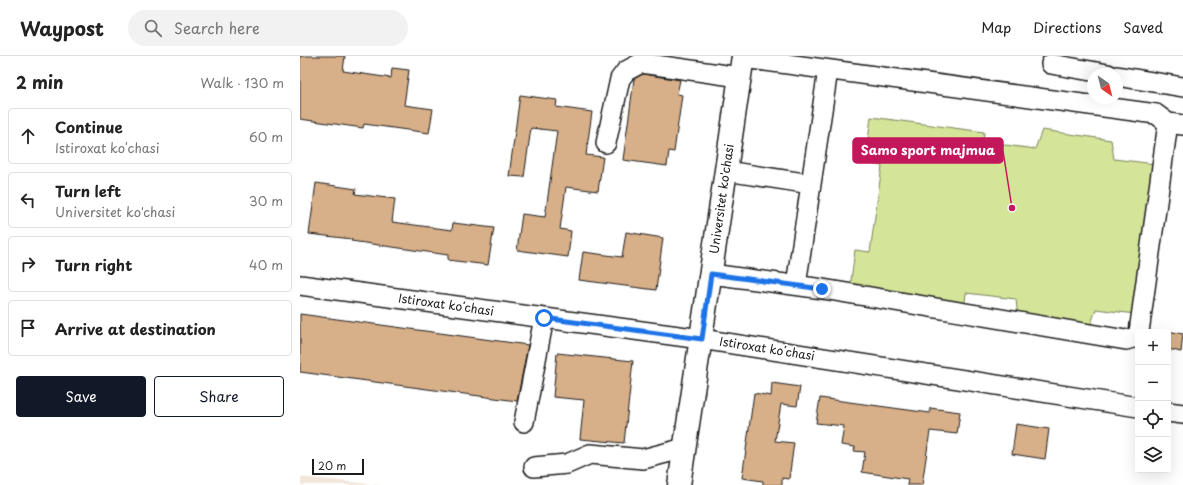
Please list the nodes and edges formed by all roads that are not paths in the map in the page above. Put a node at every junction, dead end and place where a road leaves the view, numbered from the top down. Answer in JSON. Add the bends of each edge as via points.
{"nodes":[{"id":1,"x":742,"y":64,"type":"edge"},
{"id":2,"x":1051,"y":64,"type":"dead end"},
{"id":3,"x":828,"y":70,"type":"junction"},
{"id":4,"x":1087,"y":70,"type":"edge"},
{"id":5,"x":1123,"y":77,"type":"edge"},
{"id":6,"x":1183,"y":87,"type":"edge"},
{"id":7,"x":1176,"y":124,"type":"edge"},
{"id":8,"x":606,"y":143,"type":"dead end"},
{"id":9,"x":726,"y":171,"type":"junction"},
{"id":10,"x":811,"y":184,"type":"junction"},
{"id":11,"x":711,"y":274,"type":"junction"},
{"id":12,"x":300,"y":285,"type":"edge"},
{"id":13,"x":796,"y":285,"type":"junction"},
{"id":14,"x":544,"y":318,"type":"junction"},
{"id":15,"x":1140,"y":329,"type":"edge"},
{"id":16,"x":1135,"y":336,"type":"edge"},
{"id":17,"x":702,"y":339,"type":"junction"},
{"id":18,"x":1135,"y":407,"type":"edge"},
{"id":19,"x":1171,"y":412,"type":"edge"},
{"id":20,"x":1183,"y":414,"type":"edge"},
{"id":21,"x":524,"y":422,"type":"dead end"},
{"id":22,"x":685,"y":448,"type":"junction"},
{"id":23,"x":534,"y":467,"type":"dead end"},
{"id":24,"x":679,"y":485,"type":"edge"}],
"edges":[{"from":1,"to":3,"type":"street"},
{"from":1,"to":8,"type":"street","via":[[641,63],[626,71],[620,79]]},
{"from":1,"to":9,"type":"main road","name":"Universitet ko'chasi"},
{"from":2,"to":4,"type":"street"},
{"from":3,"to":7,"type":"street","via":[[1156,114]]},
{"from":3,"to":10,"type":"street"},
{"from":5,"to":6,"type":"street"},
{"from":7,"to":15,"type":"street"},
{"from":9,"to":10,"type":"street"},
{"from":9,"to":11,"type":"main road","name":"Universitet ko'chasi"},
{"from":10,"to":13,"type":"street"},
{"from":11,"to":13,"type":"street"},
{"from":11,"to":17,"type":"main road","name":"Universitet ko'chasi"},
{"from":12,"to":14,"type":"street","name":"Istiroxat koʻchasi"},
{"from":13,"to":16,"type":"street","via":[[1126,340]]},
{"from":14,"to":17,"type":"street","name":"Istiroxat koʻchasi"},
{"from":14,"to":21,"type":"street"},
{"from":17,"to":18,"type":"street","name":"Istiroxat koʻchasi"},
{"from":17,"to":22,"type":"main road","name":"Universitet ko'chasi"},
{"from":19,"to":20,"type":"street"},
{"from":22,"to":23,"type":"street","via":[[643,458],[590,454],[567,464]]},
{"from":22,"to":24,"type":"main road","name":"Universitet ko'chasi"}]}
